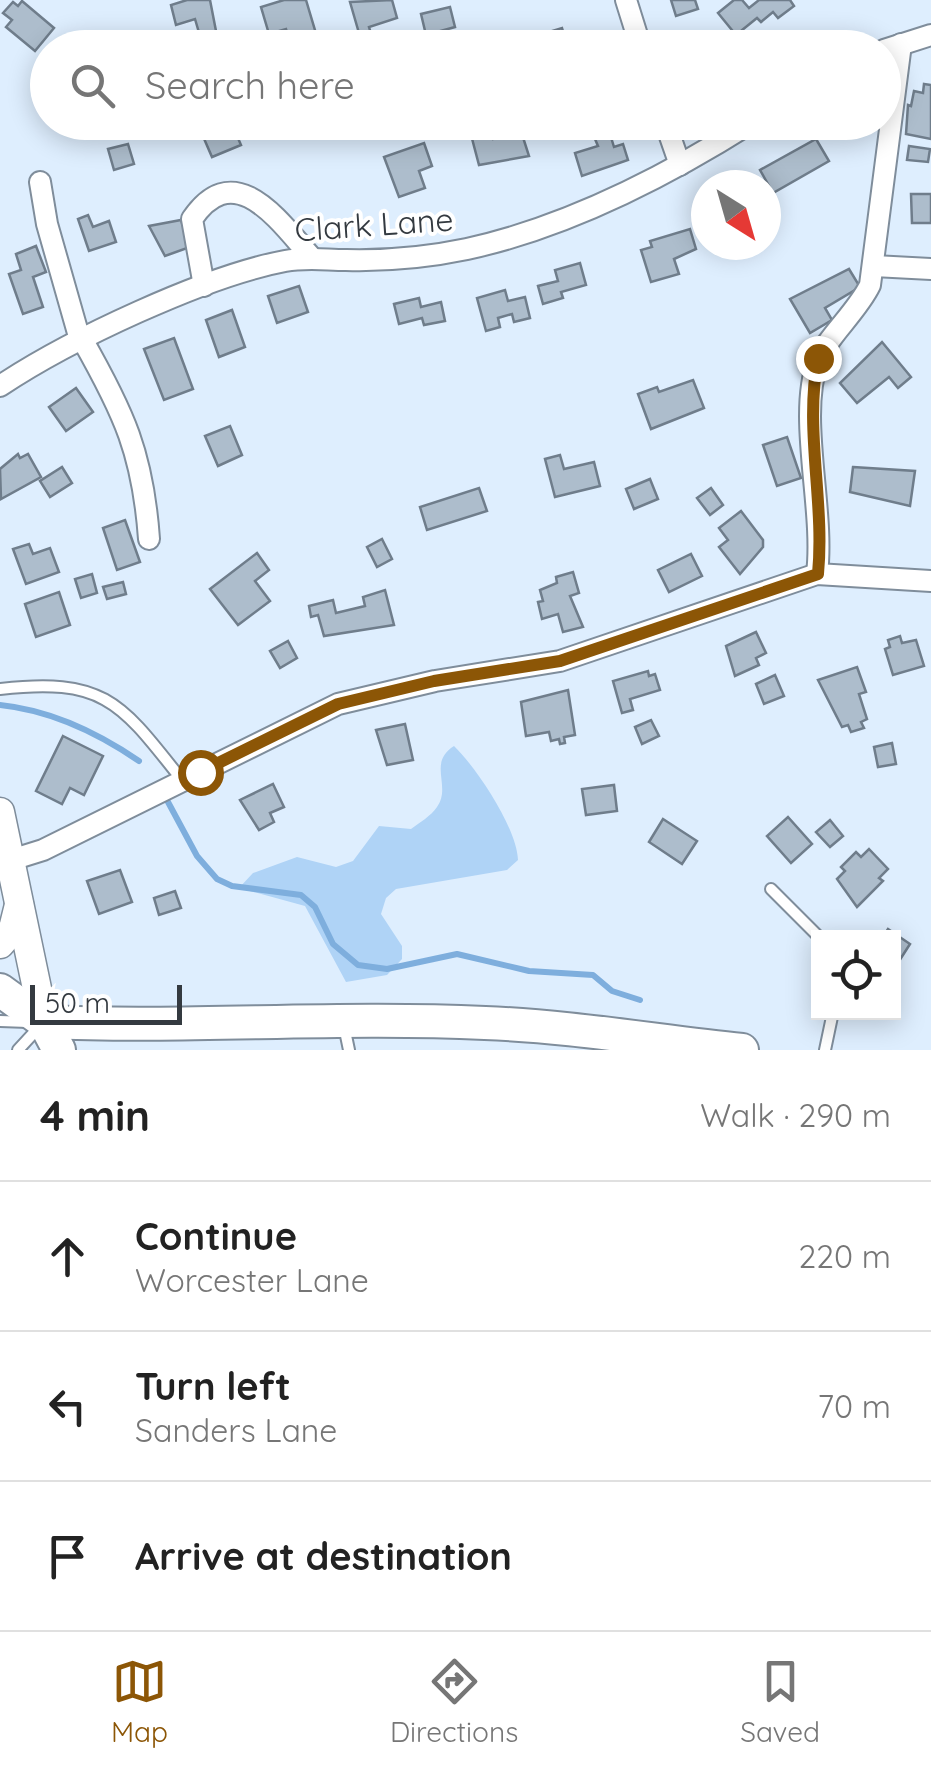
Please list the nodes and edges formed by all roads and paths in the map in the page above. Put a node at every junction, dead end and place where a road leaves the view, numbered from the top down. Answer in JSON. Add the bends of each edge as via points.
{"nodes":[{"id":1,"x":626,"y":0,"type":"edge"},
{"id":2,"x":635,"y":30,"type":"edge"},
{"id":3,"x":931,"y":35,"type":"edge"},
{"id":4,"x":901,"y":44,"type":"edge"},
{"id":5,"x":671,"y":140,"type":"edge"},
{"id":6,"x":722,"y":140,"type":"edge"},
{"id":7,"x":884,"y":140,"type":"edge"},
{"id":8,"x":680,"y":165,"type":"junction"},
{"id":9,"x":40,"y":182,"type":"dead end"},
{"id":10,"x":312,"y":258,"type":"junction"},
{"id":11,"x":874,"y":266,"type":"junction"},
{"id":12,"x":931,"y":269,"type":"edge"},
{"id":13,"x":204,"y":286,"type":"junction"},
{"id":14,"x":81,"y":340,"type":"junction"},
{"id":15,"x":0,"y":386,"type":"edge"},
{"id":16,"x":149,"y":539,"type":"dead end"},
{"id":17,"x":818,"y":574,"type":"junction"},
{"id":18,"x":931,"y":581,"type":"edge"},
{"id":19,"x":0,"y":689,"type":"edge"},
{"id":20,"x":182,"y":780,"type":"junction"},
{"id":21,"x":0,"y":812,"type":"edge"},
{"id":22,"x":10,"y":860,"type":"junction"},
{"id":23,"x":771,"y":888,"type":"dead end"},
{"id":24,"x":19,"y":904,"type":"junction"},
{"id":25,"x":812,"y":930,"type":"edge"},
{"id":26,"x":0,"y":944,"type":"edge"},
{"id":27,"x":0,"y":990,"type":"edge"},
{"id":28,"x":831,"y":1020,"type":"edge"},
{"id":29,"x":0,"y":1021,"type":"edge"},
{"id":30,"x":346,"y":1034,"type":"edge"},
{"id":31,"x":51,"y":1036,"type":"edge"},
{"id":32,"x":18,"y":1050,"type":"edge"},
{"id":33,"x":742,"y":1050,"type":"edge"},
{"id":34,"x":825,"y":1050,"type":"edge"}],
"edges":[{"from":1,"to":2,"type":"street"},
{"from":3,"to":4,"type":"street"},
{"from":5,"to":8,"type":"street"},
{"from":6,"to":8,"type":"street","name":"Clark Lane"},
{"from":7,"to":11,"type":"street"},
{"from":8,"to":10,"type":"street","name":"Clark Lane","via":[[564,218],[466,249]]},
{"from":9,"to":14,"type":"street"},
{"from":10,"to":13,"type":"street","name":"Clark Lane"},
{"from":10,"to":13,"type":"street","via":[[252,197],[226,192],[206,199],[192,219]]},
{"from":11,"to":12,"type":"street"},
{"from":11,"to":17,"type":"street","via":[[858,310],[818,358],[810,401]]},
{"from":13,"to":14,"type":"street","name":"Clark Lane"},
{"from":14,"to":15,"type":"street","name":"Clark Lane"},
{"from":14,"to":16,"type":"street","via":[[120,406],[139,457]]},
{"from":17,"to":18,"type":"street"},
{"from":17,"to":20,"type":"street","via":[[560,661],[338,704]]},
{"from":19,"to":20,"type":"lane","via":[[78,687],[132,715]]},
{"from":20,"to":22,"type":"street"},
{"from":21,"to":22,"type":"main road"},
{"from":22,"to":24,"type":"main road"},
{"from":23,"to":25,"type":"lane"},
{"from":24,"to":26,"type":"main road"},
{"from":24,"to":31,"type":"main road"},
{"from":27,"to":31,"type":"main road"},
{"from":28,"to":34,"type":"lane"},
{"from":29,"to":31,"type":"lane"},
{"from":30,"to":31,"type":"main road","via":[[186,1026]]},
{"from":30,"to":33,"type":"main road","via":[[527,1025]]},
{"from":31,"to":32,"type":"lane"}]}
